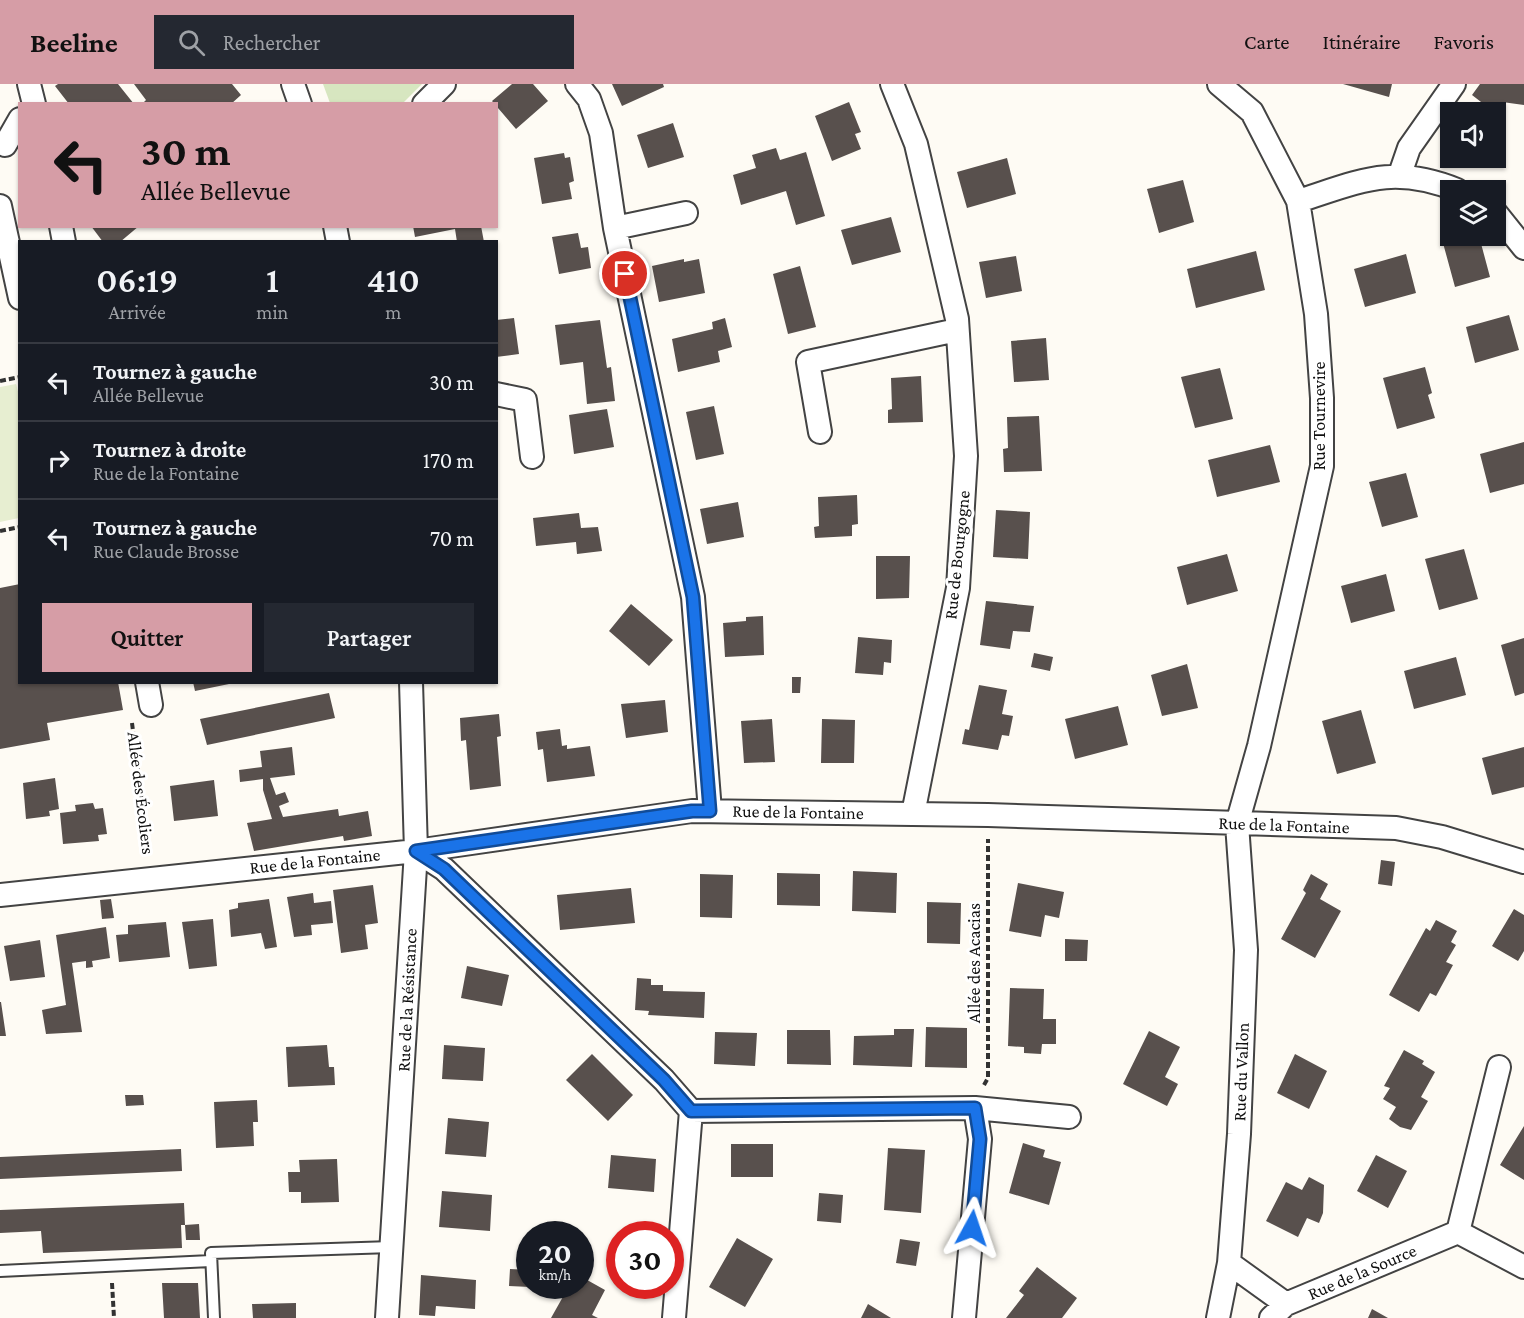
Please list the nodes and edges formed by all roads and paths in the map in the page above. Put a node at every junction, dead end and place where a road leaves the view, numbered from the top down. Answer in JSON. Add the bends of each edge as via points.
{"nodes":[{"id":1,"x":29,"y":84,"type":"edge"},
{"id":2,"x":293,"y":84,"type":"edge"},
{"id":3,"x":444,"y":84,"type":"edge"},
{"id":4,"x":577,"y":84,"type":"edge"},
{"id":5,"x":892,"y":84,"type":"edge"},
{"id":6,"x":1220,"y":84,"type":"edge"},
{"id":7,"x":1454,"y":84,"type":"edge"},
{"id":8,"x":25,"y":102,"type":"edge"},
{"id":9,"x":34,"y":102,"type":"edge"},
{"id":10,"x":299,"y":102,"type":"edge"},
{"id":11,"x":426,"y":102,"type":"edge"},
{"id":12,"x":18,"y":124,"type":"edge"},
{"id":13,"x":8,"y":146,"type":"edge"},
{"id":14,"x":1399,"y":177,"type":"junction"},
{"id":15,"x":1440,"y":184,"type":"edge"},
{"id":16,"x":1298,"y":201,"type":"junction"},
{"id":17,"x":0,"y":206,"type":"edge"},
{"id":18,"x":686,"y":213,"type":"dead end"},
{"id":19,"x":1506,"y":226,"type":"edge"},
{"id":20,"x":615,"y":228,"type":"junction"},
{"id":21,"x":1524,"y":248,"type":"edge"},
{"id":22,"x":18,"y":289,"type":"edge"},
{"id":23,"x":957,"y":330,"type":"junction"},
{"id":24,"x":18,"y":377,"type":"edge"},
{"id":25,"x":0,"y":381,"type":"edge"},
{"id":26,"x":498,"y":393,"type":"edge"},
{"id":27,"x":820,"y":432,"type":"dead end"},
{"id":28,"x":532,"y":457,"type":"dead end"},
{"id":29,"x":18,"y":527,"type":"edge"},
{"id":30,"x":0,"y":531,"type":"edge"},
{"id":31,"x":147,"y":684,"type":"edge"},
{"id":32,"x":411,"y":684,"type":"edge"},
{"id":33,"x":151,"y":705,"type":"joint"},
{"id":34,"x":710,"y":811,"type":"junction"},
{"id":35,"x":913,"y":814,"type":"junction"},
{"id":36,"x":988,"y":815,"type":"junction"},
{"id":37,"x":1237,"y":824,"type":"junction"},
{"id":38,"x":416,"y":851,"type":"junction"},
{"id":39,"x":1524,"y":862,"type":"edge"},
{"id":40,"x":152,"y":879,"type":"junction"},
{"id":41,"x":0,"y":895,"type":"edge"},
{"id":42,"x":1499,"y":1067,"type":"dead end"},
{"id":43,"x":975,"y":1108,"type":"junction"},
{"id":44,"x":691,"y":1111,"type":"junction"},
{"id":45,"x":1069,"y":1117,"type":"dead end"},
{"id":46,"x":1458,"y":1232,"type":"junction"},
{"id":47,"x":392,"y":1247,"type":"junction"},
{"id":48,"x":211,"y":1261,"type":"junction"},
{"id":49,"x":1229,"y":1263,"type":"junction"},
{"id":50,"x":111,"y":1266,"type":"junction"},
{"id":51,"x":1524,"y":1267,"type":"edge"},
{"id":52,"x":0,"y":1271,"type":"edge"},
{"id":53,"x":1279,"y":1311,"type":"edge"},
{"id":54,"x":114,"y":1318,"type":"edge"},
{"id":55,"x":214,"y":1318,"type":"edge"},
{"id":56,"x":387,"y":1318,"type":"edge"},
{"id":57,"x":674,"y":1318,"type":"edge"},
{"id":58,"x":964,"y":1318,"type":"edge"},
{"id":59,"x":1218,"y":1318,"type":"edge"}],
"edges":[{"from":1,"to":8,"type":"street"},
{"from":1,"to":9,"type":"street"},
{"from":2,"to":10,"type":"street"},
{"from":3,"to":11,"type":"street"},
{"from":4,"to":20,"type":"street","via":[[590,99],[601,133]]},
{"from":5,"to":23,"type":"street","name":"Rue de Bourgogne","via":[[916,144]]},
{"from":6,"to":16,"type":"street","name":"Rue Tournevire","via":[[1252,112]]},
{"from":7,"to":14,"type":"street","via":[[1409,148]]},
{"from":12,"to":13,"type":"street"},
{"from":14,"to":15,"type":"street"},
{"from":14,"to":16,"type":"street","via":[[1387,175]]},
{"from":16,"to":37,"type":"street","name":"Rue Tournevire","via":[[1316,314],[1322,466],[1259,746]]},
{"from":17,"to":22,"type":"street"},
{"from":18,"to":20,"type":"street"},
{"from":19,"to":21,"type":"street"},
{"from":20,"to":34,"type":"street","via":[[693,597]]},
{"from":23,"to":27,"type":"street","via":[[808,362]]},
{"from":23,"to":35,"type":"street","name":"Rue de Bourgogne","via":[[966,456],[958,588]]},
{"from":24,"to":25,"type":"path"},
{"from":26,"to":28,"type":"street","via":[[525,400]]},
{"from":29,"to":30,"type":"path"},
{"from":31,"to":33,"type":"street","name":"Allée des Écoliers"},
{"from":32,"to":38,"type":"street","name":"Rue de la Résistance"},
{"from":33,"to":40,"type":"path","name":"Allée des Écoliers","via":[[132,718]]},
{"from":34,"to":35,"type":"street","name":"Rue de la Fontaine"},
{"from":34,"to":38,"type":"street","name":"Rue de la Fontaine"},
{"from":35,"to":36,"type":"street","name":"Rue de la Fontaine"},
{"from":36,"to":37,"type":"street","name":"Rue de la Fontaine"},
{"from":36,"to":43,"type":"path","name":"Allée des Acacias","via":[[988,1078]]},
{"from":37,"to":39,"type":"street","name":"Rue de la Fontaine","via":[[1396,828],[1442,837]]},
{"from":37,"to":49,"type":"street","name":"Rue du Vallon","via":[[1246,950]]},
{"from":38,"to":40,"type":"street","name":"Rue de la Fontaine"},
{"from":38,"to":44,"type":"street","via":[[444,869],[664,1080]]},
{"from":38,"to":47,"type":"street","name":"Rue de la Résistance"},
{"from":40,"to":41,"type":"street","name":"Rue de la Fontaine"},
{"from":42,"to":46,"type":"street"},
{"from":43,"to":44,"type":"street"},
{"from":43,"to":45,"type":"street"},
{"from":43,"to":58,"type":"street","via":[[980,1139]]},
{"from":44,"to":57,"type":"street"},
{"from":46,"to":51,"type":"street"},
{"from":46,"to":53,"type":"street","name":"Rue de la Source"},
{"from":47,"to":48,"type":"lane","via":[[211,1253]]},
{"from":47,"to":56,"type":"street","name":"Rue de la Résistance"},
{"from":48,"to":50,"type":"lane"},
{"from":48,"to":55,"type":"lane"},
{"from":49,"to":53,"type":"street"},
{"from":49,"to":59,"type":"street","name":"Rue du Vallon"},
{"from":50,"to":52,"type":"lane"},
{"from":50,"to":54,"type":"path"}]}
